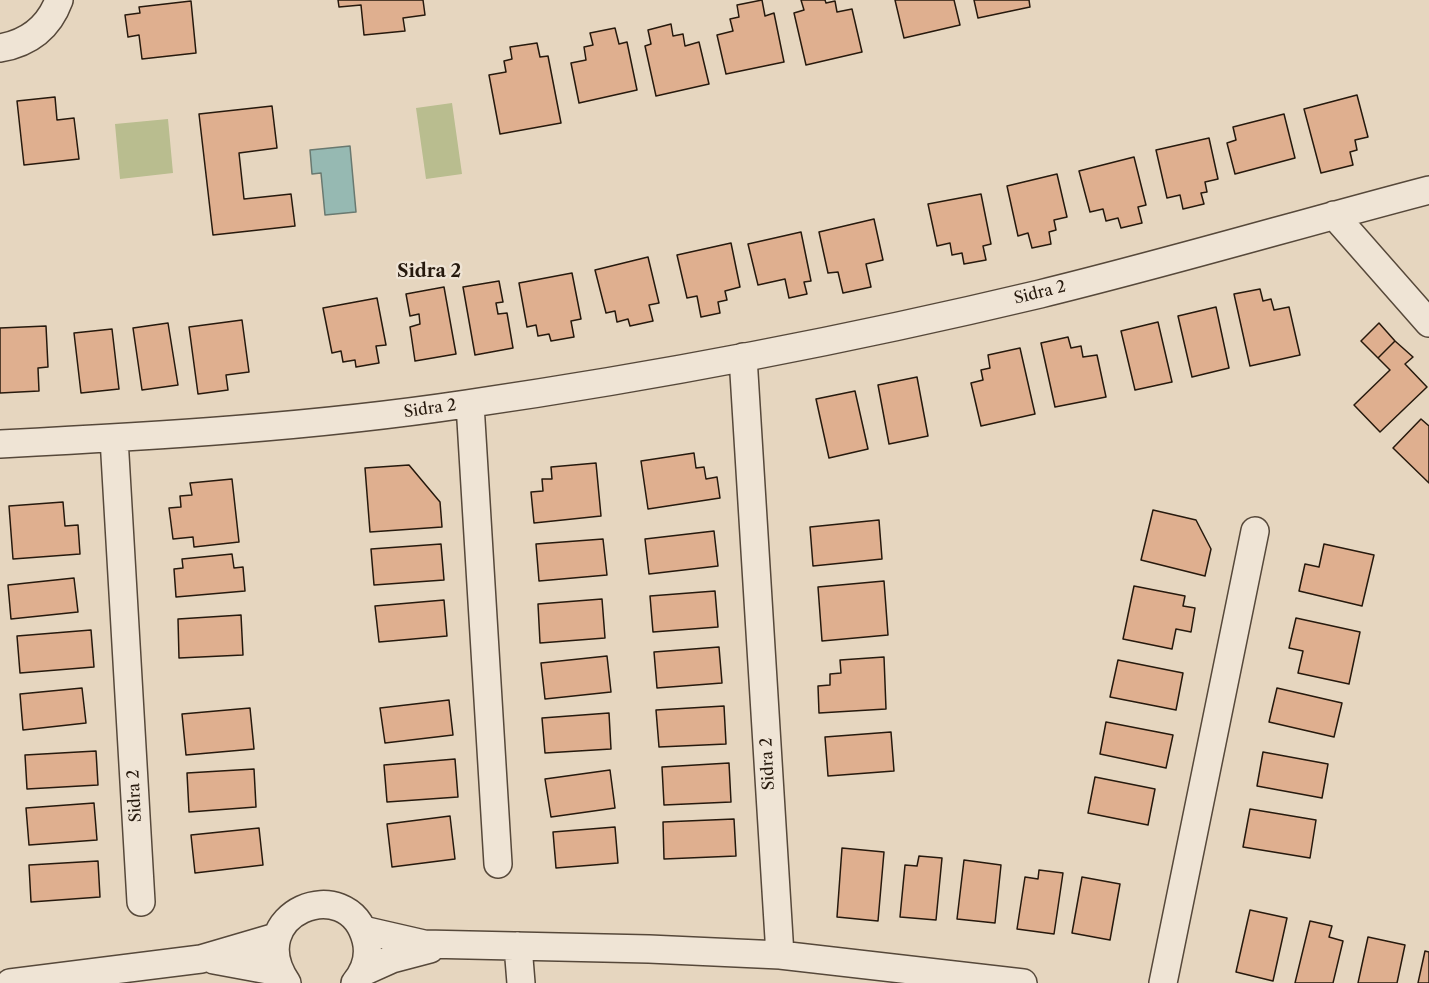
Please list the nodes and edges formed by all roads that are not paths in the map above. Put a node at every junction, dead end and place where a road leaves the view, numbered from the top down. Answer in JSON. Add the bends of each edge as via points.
{"nodes":[{"id":1,"x":59,"y":0,"type":"edge"},
{"id":2,"x":0,"y":48,"type":"edge"},
{"id":3,"x":1429,"y":190,"type":"edge"},
{"id":4,"x":1334,"y":215,"type":"junction"},
{"id":5,"x":1429,"y":323,"type":"edge"},
{"id":6,"x":743,"y":357,"type":"junction"},
{"id":7,"x":470,"y":404,"type":"junction"},
{"id":8,"x":114,"y":438,"type":"junction"},
{"id":9,"x":0,"y":444,"type":"edge"},
{"id":10,"x":1255,"y":531,"type":"dead end"},
{"id":11,"x":498,"y":864,"type":"dead end"},
{"id":12,"x":141,"y":902,"type":"dead end"},
{"id":13,"x":363,"y":930,"type":"junction"},
{"id":14,"x":276,"y":937,"type":"junction"},
{"id":15,"x":454,"y":945,"type":"junction"},
{"id":16,"x":518,"y":946,"type":"junction"},
{"id":17,"x":780,"y":955,"type":"junction"},
{"id":18,"x":201,"y":959,"type":"junction"},
{"id":19,"x":122,"y":976,"type":"edge"},
{"id":20,"x":283,"y":977,"type":"edge"},
{"id":21,"x":359,"y":977,"type":"edge"},
{"id":22,"x":10,"y":983,"type":"edge"},
{"id":23,"x":521,"y":983,"type":"edge"},
{"id":24,"x":1023,"y":983,"type":"edge"},
{"id":25,"x":1163,"y":983,"type":"edge"}],
"edges":[{"from":1,"to":2,"type":"street","via":[[53,15],[37,33],[16,45]]},
{"from":3,"to":4,"type":"street","name":"Sidra 2"},
{"from":4,"to":5,"type":"street"},
{"from":4,"to":6,"type":"street","name":"Sidra 2","via":[[1040,294]]},
{"from":6,"to":7,"type":"street","name":"Sidra 2"},
{"from":6,"to":17,"type":"street","name":"Sidra 2"},
{"from":7,"to":8,"type":"street","name":"Sidra 2","via":[[306,423]]},
{"from":7,"to":11,"type":"street"},
{"from":8,"to":9,"type":"street","name":"Sidra 2"},
{"from":8,"to":12,"type":"street","name":"Sidra 2"},
{"from":10,"to":25,"type":"street"},
{"from":13,"to":14,"type":"street","via":[[339,908],[312,905],[284,922]]},
{"from":13,"to":15,"type":"street","via":[[424,944]]},
{"from":13,"to":21,"type":"street","via":[[368,958]]},
{"from":14,"to":18,"type":"street"},
{"from":14,"to":20,"type":"street","via":[[274,955]]},
{"from":15,"to":16,"type":"street"},
{"from":15,"to":21,"type":"street","via":[[392,959]]},
{"from":16,"to":17,"type":"street"},
{"from":16,"to":23,"type":"street"},
{"from":17,"to":24,"type":"street"},
{"from":18,"to":19,"type":"street"},
{"from":18,"to":20,"type":"street"},
{"from":19,"to":22,"type":"street"}]}
